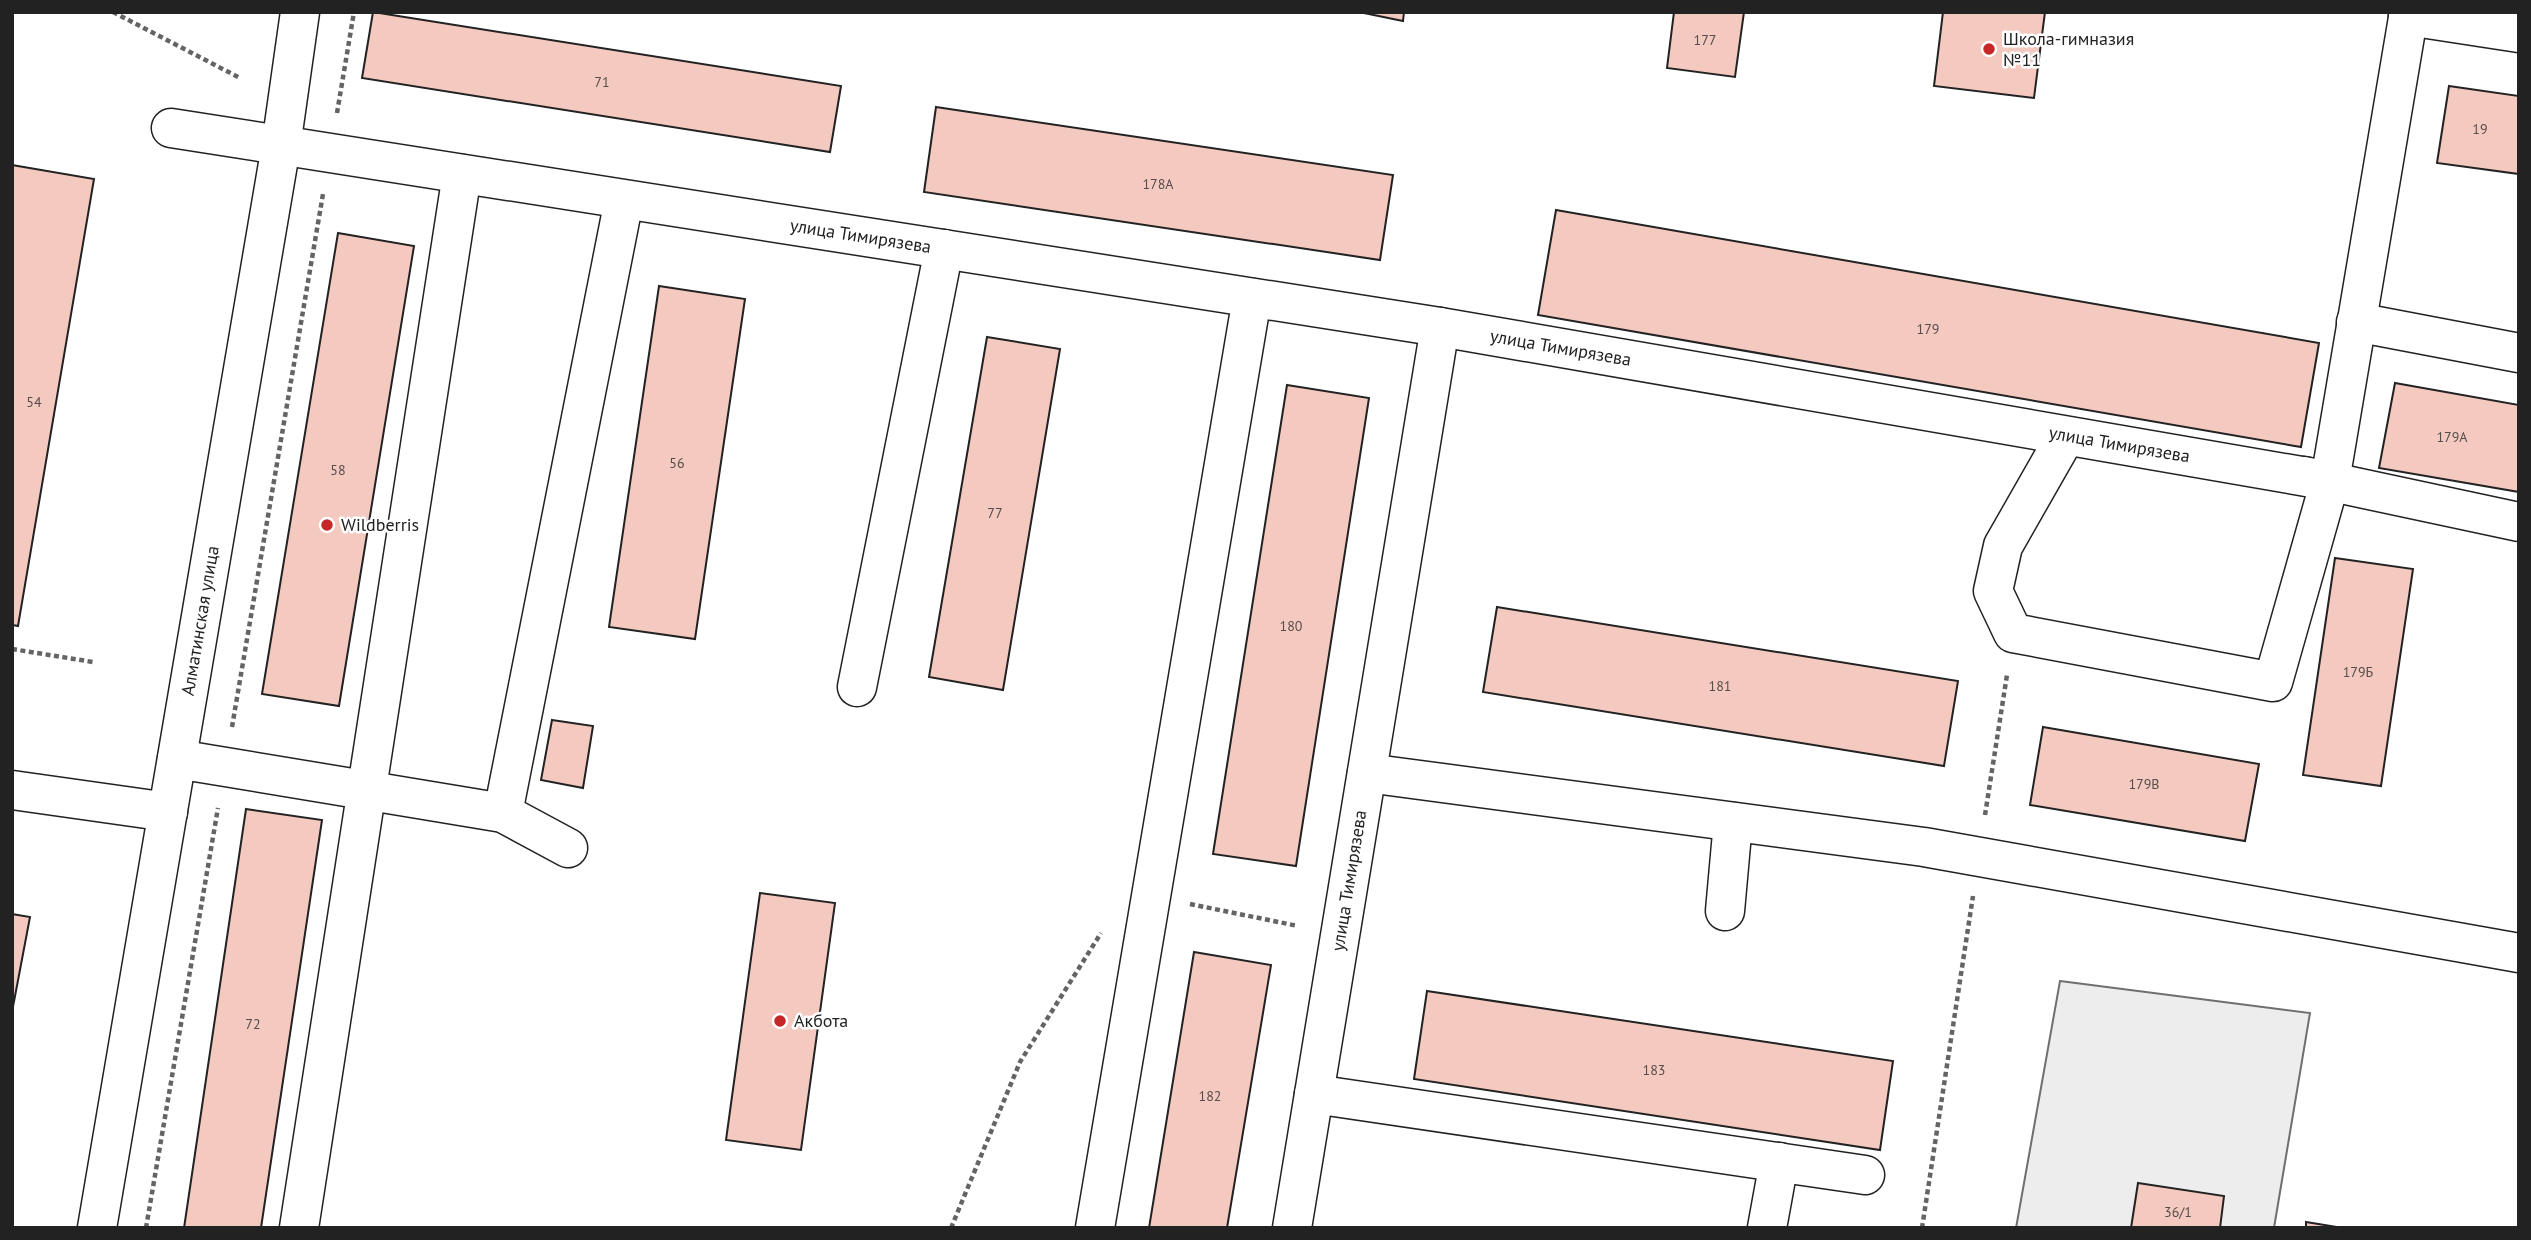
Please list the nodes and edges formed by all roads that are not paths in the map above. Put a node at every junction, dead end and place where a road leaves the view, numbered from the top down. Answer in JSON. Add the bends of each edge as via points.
{"nodes":[{"id":1,"x":300,"y":12,"type":"edge"},
{"id":2,"x":2408,"y":14,"type":"edge"},
{"id":3,"x":2519,"y":33,"type":"edge"},
{"id":4,"x":171,"y":128,"type":"dead end"},
{"id":5,"x":281,"y":146,"type":"junction"},
{"id":6,"x":462,"y":174,"type":"junction"},
{"id":7,"x":624,"y":200,"type":"junction"},
{"id":8,"x":944,"y":249,"type":"junction"},
{"id":9,"x":1252,"y":298,"type":"junction"},
{"id":10,"x":2356,"y":322,"type":"junction"},
{"id":11,"x":1440,"y":327,"type":"junction"},
{"id":12,"x":2519,"y":353,"type":"edge"},
{"id":13,"x":2064,"y":439,"type":"junction"},
{"id":14,"x":2330,"y":481,"type":"junction"},
{"id":15,"x":2519,"y":522,"type":"edge"},
{"id":16,"x":857,"y":687,"type":"dead end"},
{"id":17,"x":177,"y":759,"type":"junction"},
{"id":18,"x":1367,"y":773,"type":"junction"},
{"id":19,"x":12,"y":790,"type":"edge"},
{"id":20,"x":366,"y":790,"type":"junction"},
{"id":21,"x":168,"y":812,"type":"junction"},
{"id":22,"x":503,"y":813,"type":"junction"},
{"id":23,"x":1733,"y":822,"type":"junction"},
{"id":24,"x":569,"y":848,"type":"dead end"},
{"id":25,"x":1725,"y":911,"type":"dead end"},
{"id":26,"x":2519,"y":953,"type":"edge"},
{"id":27,"x":1314,"y":1094,"type":"junction"},
{"id":28,"x":1779,"y":1162,"type":"junction"},
{"id":29,"x":1865,"y":1174,"type":"dead end"},
{"id":30,"x":97,"y":1228,"type":"edge"},
{"id":31,"x":299,"y":1228,"type":"edge"},
{"id":32,"x":1095,"y":1228,"type":"edge"},
{"id":33,"x":1292,"y":1228,"type":"edge"},
{"id":34,"x":1767,"y":1228,"type":"edge"}],
"edges":[{"from":1,"to":5,"type":"street","name":"Алматинская улица"},
{"from":2,"to":3,"type":"street"},
{"from":2,"to":10,"type":"street"},
{"from":4,"to":5,"type":"street","name":"улица Тимирязева"},
{"from":5,"to":6,"type":"street","name":"улица Тимирязева"},
{"from":5,"to":17,"type":"street","name":"Алматинская улица"},
{"from":6,"to":7,"type":"street","name":"улица Тимирязева"},
{"from":6,"to":20,"type":"street"},
{"from":7,"to":8,"type":"street","name":"улица Тимирязева"},
{"from":7,"to":22,"type":"street"},
{"from":8,"to":9,"type":"street","name":"улица Тимирязева"},
{"from":8,"to":16,"type":"street"},
{"from":9,"to":11,"type":"street","name":"улица Тимирязева"},
{"from":9,"to":32,"type":"street"},
{"from":10,"to":12,"type":"street"},
{"from":10,"to":14,"type":"street"},
{"from":11,"to":13,"type":"street"},
{"from":11,"to":14,"type":"street","name":"улица Тимирязева"},
{"from":11,"to":18,"type":"street","name":"улица Тимирязева"},
{"from":13,"to":14,"type":"street"},
{"from":13,"to":14,"type":"street","via":[[2003,546],[1993,591],[2013,632],[2273,682]]},
{"from":14,"to":15,"type":"street"},
{"from":17,"to":20,"type":"street"},
{"from":17,"to":21,"type":"street","name":"Алматинская улица"},
{"from":18,"to":23,"type":"street"},
{"from":18,"to":27,"type":"street","name":"улица Тимирязева"},
{"from":19,"to":21,"type":"street"},
{"from":20,"to":22,"type":"street"},
{"from":20,"to":31,"type":"street"},
{"from":21,"to":30,"type":"street","name":"Алматинская улица"},
{"from":22,"to":24,"type":"street"},
{"from":23,"to":25,"type":"street"},
{"from":23,"to":26,"type":"street","via":[[1924,847]]},
{"from":27,"to":28,"type":"street"},
{"from":27,"to":33,"type":"street","name":"улица Тимирязева"},
{"from":28,"to":29,"type":"street"},
{"from":28,"to":34,"type":"street"}]}
